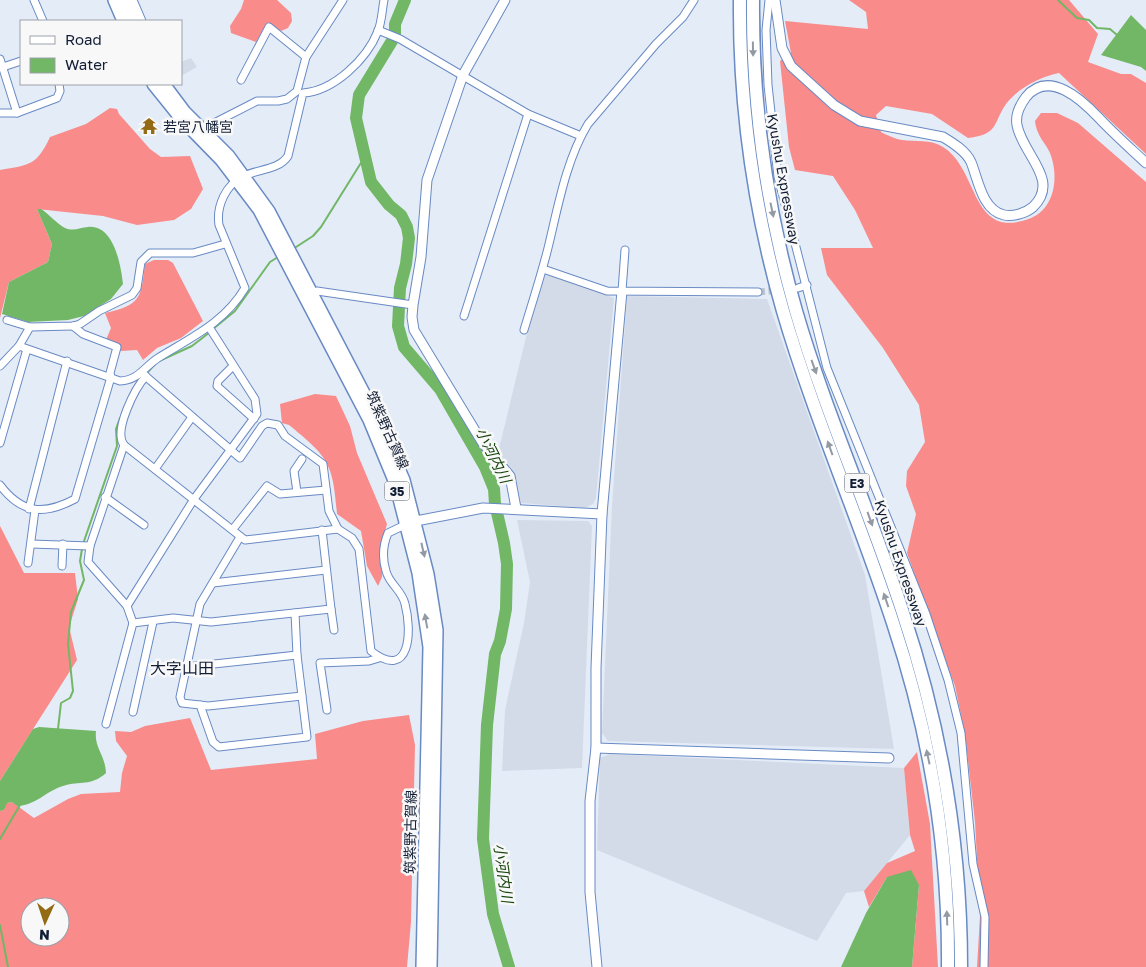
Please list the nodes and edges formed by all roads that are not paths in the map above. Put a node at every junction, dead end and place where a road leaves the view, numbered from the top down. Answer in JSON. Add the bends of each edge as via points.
{"nodes":[{"id":1,"x":34,"y":0,"type":"edge"},
{"id":2,"x":114,"y":0,"type":"edge"},
{"id":3,"x":124,"y":0,"type":"edge"},
{"id":4,"x":133,"y":0,"type":"edge"},
{"id":5,"x":384,"y":0,"type":"edge"},
{"id":6,"x":505,"y":0,"type":"edge"},
{"id":7,"x":694,"y":0,"type":"edge"},
{"id":8,"x":740,"y":0,"type":"edge"},
{"id":9,"x":752,"y":0,"type":"edge"},
{"id":10,"x":769,"y":0,"type":"edge"},
{"id":11,"x":775,"y":0,"type":"edge"},
{"id":12,"x":341,"y":1,"type":"edge"},
{"id":13,"x":43,"y":20,"type":"edge"},
{"id":14,"x":123,"y":20,"type":"edge"},
{"id":15,"x":133,"y":20,"type":"edge"},
{"id":16,"x":142,"y":20,"type":"edge"},
{"id":17,"x":380,"y":31,"type":"junction"},
{"id":18,"x":306,"y":58,"type":"junction"},
{"id":19,"x":0,"y":59,"type":"edge"},
{"id":20,"x":20,"y":61,"type":"edge"},
{"id":21,"x":3,"y":67,"type":"junction"},
{"id":22,"x":463,"y":75,"type":"junction"},
{"id":23,"x":241,"y":80,"type":"dead end"},
{"id":24,"x":58,"y":85,"type":"edge"},
{"id":25,"x":154,"y":85,"type":"edge"},
{"id":26,"x":165,"y":85,"type":"edge"},
{"id":27,"x":300,"y":92,"type":"junction"},
{"id":28,"x":0,"y":113,"type":"edge"},
{"id":29,"x":17,"y":114,"type":"junction"},
{"id":30,"x":528,"y":114,"type":"junction"},
{"id":31,"x":212,"y":124,"type":"dead end"},
{"id":32,"x":581,"y":136,"type":"junction"},
{"id":33,"x":1146,"y":163,"type":"edge"},
{"id":34,"x":242,"y":178,"type":"junction"},
{"id":35,"x":225,"y":244,"type":"junction"},
{"id":36,"x":625,"y":250,"type":"dead end"},
{"id":37,"x":543,"y":269,"type":"junction"},
{"id":38,"x":807,"y":284,"type":"junction"},
{"id":39,"x":798,"y":288,"type":"dead end"},
{"id":40,"x":622,"y":291,"type":"junction"},
{"id":41,"x":758,"y":292,"type":"tunnel mouth"},
{"id":42,"x":312,"y":293,"type":"junction"},
{"id":43,"x":410,"y":305,"type":"junction"},
{"id":44,"x":464,"y":316,"type":"dead end"},
{"id":45,"x":7,"y":320,"type":"dead end"},
{"id":46,"x":73,"y":326,"type":"junction"},
{"id":47,"x":30,"y":327,"type":"junction"},
{"id":48,"x":209,"y":327,"type":"junction"},
{"id":49,"x":524,"y":330,"type":"dead end"},
{"id":50,"x":19,"y":346,"type":"junction"},
{"id":51,"x":27,"y":349,"type":"junction"},
{"id":52,"x":67,"y":361,"type":"junction"},
{"id":53,"x":0,"y":366,"type":"edge"},
{"id":54,"x":233,"y":366,"type":"junction"},
{"id":55,"x":144,"y":375,"type":"junction"},
{"id":56,"x":111,"y":377,"type":"junction"},
{"id":57,"x":192,"y":417,"type":"junction"},
{"id":58,"x":254,"y":419,"type":"junction"},
{"id":59,"x":0,"y":444,"type":"edge"},
{"id":60,"x":124,"y":445,"type":"junction"},
{"id":61,"x":231,"y":451,"type":"junction"},
{"id":62,"x":302,"y":459,"type":"dead end"},
{"id":63,"x":155,"y":469,"type":"junction"},
{"id":64,"x":0,"y":485,"type":"edge"},
{"id":65,"x":326,"y":490,"type":"junction"},
{"id":66,"x":296,"y":492,"type":"junction"},
{"id":67,"x":105,"y":497,"type":"junction"},
{"id":68,"x":194,"y":500,"type":"junction"},
{"id":69,"x":512,"y":508,"type":"junction"},
{"id":70,"x":32,"y":509,"type":"junction"},
{"id":71,"x":602,"y":514,"type":"junction"},
{"id":72,"x":411,"y":522,"type":"junction"},
{"id":73,"x":144,"y":525,"type":"dead end"},
{"id":74,"x":233,"y":529,"type":"junction"},
{"id":75,"x":338,"y":529,"type":"junction"},
{"id":76,"x":322,"y":530,"type":"junction"},
{"id":77,"x":240,"y":537,"type":"junction"},
{"id":78,"x":31,"y":544,"type":"junction"},
{"id":79,"x":63,"y":544,"type":"junction"},
{"id":80,"x":90,"y":546,"type":"junction"},
{"id":81,"x":28,"y":563,"type":"dead end"},
{"id":82,"x":62,"y":566,"type":"dead end"},
{"id":83,"x":326,"y":570,"type":"junction"},
{"id":84,"x":212,"y":583,"type":"junction"},
{"id":85,"x":127,"y":606,"type":"junction"},
{"id":86,"x":331,"y":609,"type":"junction"},
{"id":87,"x":295,"y":613,"type":"junction"},
{"id":88,"x":196,"y":620,"type":"junction"},
{"id":89,"x":153,"y":622,"type":"junction"},
{"id":90,"x":133,"y":623,"type":"junction"},
{"id":91,"x":334,"y":630,"type":"dead end"},
{"id":92,"x":297,"y":655,"type":"junction"},
{"id":93,"x":379,"y":658,"type":"junction"},
{"id":94,"x":186,"y":667,"type":"junction"},
{"id":95,"x":302,"y":696,"type":"junction"},
{"id":96,"x":200,"y":705,"type":"junction"},
{"id":97,"x":327,"y":710,"type":"dead end"},
{"id":98,"x":133,"y":712,"type":"dead end"},
{"id":99,"x":106,"y":724,"type":"dead end"},
{"id":100,"x":596,"y":748,"type":"junction"},
{"id":101,"x":889,"y":758,"type":"dead end"},
{"id":102,"x":422,"y":967,"type":"edge"},
{"id":103,"x":431,"y":967,"type":"edge"},
{"id":104,"x":597,"y":967,"type":"edge"},
{"id":105,"x":948,"y":967,"type":"edge"},
{"id":106,"x":961,"y":967,"type":"edge"},
{"id":107,"x":984,"y":967,"type":"edge"}],
"edges":[{"from":1,"to":13,"type":"street"},
{"from":2,"to":14,"type":"main road"},
{"from":3,"to":15,"type":"main road"},
{"from":4,"to":16,"type":"street"},
{"from":5,"to":17,"type":"street"},
{"from":6,"to":22,"type":"street"},
{"from":7,"to":32,"type":"street"},
{"from":105,"to":8,"type":"highway","name":"Kyushu Expressway","number":"E3","one_way":true,"via":[[941,837],[916,702],[874,566],[793,344],[762,226],[743,96]]},
{"from":9,"to":106,"type":"highway","name":"Kyushu Expressway","number":"E3","one_way":true,"via":[[756,97],[776,229],[806,345],[900,604],[930,703],[950,806],[960,904]]},
{"from":10,"to":38,"type":"street","via":[[766,30],[768,85],[778,177]]},
{"from":11,"to":33,"type":"street","via":[[782,48],[791,66],[834,105],[860,121],[943,137],[952,142],[971,162],[990,205],[1003,215],[1022,214],[1031,209],[1044,190],[1042,174],[1017,126],[1021,104],[1033,90],[1053,86],[1073,94]]},
{"from":12,"to":18,"type":"street"},
{"from":17,"to":22,"type":"street","via":[[400,38]]},
{"from":17,"to":27,"type":"street","via":[[338,80],[324,88]]},
{"from":18,"to":23,"type":"street","via":[[269,27]]},
{"from":18,"to":27,"type":"street"},
{"from":19,"to":21,"type":"street"},
{"from":20,"to":21,"type":"street"},
{"from":21,"to":29,"type":"street"},
{"from":22,"to":30,"type":"street"},
{"from":22,"to":43,"type":"street","via":[[427,180],[422,257]]},
{"from":24,"to":29,"type":"street","via":[[57,98]]},
{"from":25,"to":34,"type":"main road","name":"筑紫野古賀線","number":"35","via":[[182,120]]},
{"from":26,"to":34,"type":"main road","name":"筑紫野古賀線","number":"35","via":[[185,112],[229,156]]},
{"from":27,"to":31,"type":"street","via":[[278,101],[258,101]]},
{"from":27,"to":34,"type":"street","via":[[284,163]]},
{"from":28,"to":29,"type":"street"},
{"from":30,"to":32,"type":"street"},
{"from":30,"to":44,"type":"street"},
{"from":32,"to":37,"type":"street"},
{"from":34,"to":35,"type":"street","via":[[228,189],[218,212]]},
{"from":34,"to":42,"type":"main road","name":"筑紫野古賀線","number":"35","via":[[282,233]]},
{"from":34,"to":72,"type":"main road","name":"筑紫野古賀線","number":"35","via":[[369,420]]},
{"from":35,"to":46,"type":"street","via":[[192,254],[150,253],[141,262],[137,288],[132,296]]},
{"from":35,"to":48,"type":"street","via":[[245,288],[234,306]]},
{"from":36,"to":40,"type":"street"},
{"from":37,"to":40,"type":"street","via":[[607,291]]},
{"from":37,"to":49,"type":"street"},
{"from":38,"to":39,"type":"street"},
{"from":38,"to":107,"type":"street","via":[[827,368],[926,614],[948,680],[961,733],[972,864],[985,917]]},
{"from":40,"to":41,"type":"street"},
{"from":40,"to":71,"type":"street"},
{"from":42,"to":43,"type":"street"},
{"from":42,"to":72,"type":"main road","name":"筑紫野古賀線","number":"35","via":[[387,440],[404,480]]},
{"from":43,"to":69,"type":"street","via":[[414,330],[482,442],[510,476]]},
{"from":45,"to":47,"type":"street"},
{"from":46,"to":47,"type":"street"},
{"from":46,"to":56,"type":"street","via":[[83,334],[117,347]]},
{"from":47,"to":50,"type":"street"},
{"from":48,"to":54,"type":"street"},
{"from":48,"to":55,"type":"street","via":[[156,359]]},
{"from":50,"to":51,"type":"street"},
{"from":50,"to":53,"type":"street"},
{"from":51,"to":52,"type":"street"},
{"from":51,"to":59,"type":"street"},
{"from":52,"to":56,"type":"street"},
{"from":52,"to":70,"type":"street"},
{"from":54,"to":58,"type":"street","via":[[255,399],[258,409]]},
{"from":54,"to":58,"type":"street","via":[[218,381],[218,386]]},
{"from":55,"to":56,"type":"street","via":[[128,380]]},
{"from":55,"to":57,"type":"street"},
{"from":55,"to":60,"type":"street","via":[[121,428]]},
{"from":56,"to":70,"type":"street","via":[[75,499],[53,508]]},
{"from":57,"to":61,"type":"street"},
{"from":57,"to":63,"type":"street"},
{"from":58,"to":61,"type":"street"},
{"from":60,"to":63,"type":"street"},
{"from":60,"to":67,"type":"street"},
{"from":61,"to":65,"type":"street","via":[[240,458],[262,426],[274,423],[285,436],[323,464]]},
{"from":61,"to":68,"type":"street"},
{"from":62,"to":66,"type":"street","via":[[294,471]]},
{"from":63,"to":68,"type":"street"},
{"from":64,"to":70,"type":"street","via":[[20,506]]},
{"from":65,"to":66,"type":"street"},
{"from":65,"to":75,"type":"street","via":[[329,511]]},
{"from":66,"to":74,"type":"street","via":[[280,494],[267,486]]},
{"from":67,"to":73,"type":"street"},
{"from":67,"to":80,"type":"street"},
{"from":68,"to":74,"type":"street"},
{"from":68,"to":85,"type":"street"},
{"from":69,"to":71,"type":"street"},
{"from":69,"to":72,"type":"street","via":[[483,508]]},
{"from":70,"to":78,"type":"street"},
{"from":71,"to":100,"type":"street"},
{"from":72,"to":93,"type":"street","via":[[388,533],[384,543],[386,571],[406,605],[409,645],[396,659]]},
{"from":102,"to":72,"type":"main road","name":"筑紫野古賀線","number":"35","one_way":true,"via":[[429,646]]},
{"from":72,"to":103,"type":"main road","name":"筑紫野古賀線","number":"35","one_way":true,"via":[[435,609],[438,647]]},
{"from":74,"to":77,"type":"street"},
{"from":75,"to":76,"type":"street"},
{"from":75,"to":93,"type":"street","via":[[352,538],[359,549],[370,651]]},
{"from":76,"to":77,"type":"street","via":[[245,540]]},
{"from":76,"to":83,"type":"street"},
{"from":77,"to":84,"type":"street"},
{"from":78,"to":79,"type":"street"},
{"from":78,"to":81,"type":"street"},
{"from":79,"to":80,"type":"street"},
{"from":79,"to":82,"type":"street"},
{"from":80,"to":85,"type":"street","via":[[88,562]]},
{"from":83,"to":84,"type":"street"},
{"from":83,"to":86,"type":"street"},
{"from":84,"to":88,"type":"street","via":[[200,604]]},
{"from":85,"to":90,"type":"street"},
{"from":86,"to":87,"type":"street"},
{"from":86,"to":91,"type":"street"},
{"from":87,"to":88,"type":"street","via":[[211,622]]},
{"from":87,"to":92,"type":"street"},
{"from":88,"to":89,"type":"street","via":[[173,618]]},
{"from":88,"to":94,"type":"street"},
{"from":89,"to":90,"type":"street"},
{"from":89,"to":98,"type":"street"},
{"from":90,"to":99,"type":"street"},
{"from":92,"to":94,"type":"street"},
{"from":92,"to":95,"type":"street"},
{"from":93,"to":97,"type":"street","via":[[320,663]]},
{"from":94,"to":96,"type":"street","via":[[180,697],[182,703]]},
{"from":95,"to":96,"type":"street"},
{"from":95,"to":96,"type":"street","via":[[307,737],[219,747],[213,742]]},
{"from":100,"to":101,"type":"street"},
{"from":100,"to":104,"type":"street","via":[[590,801],[590,892]]}]}
